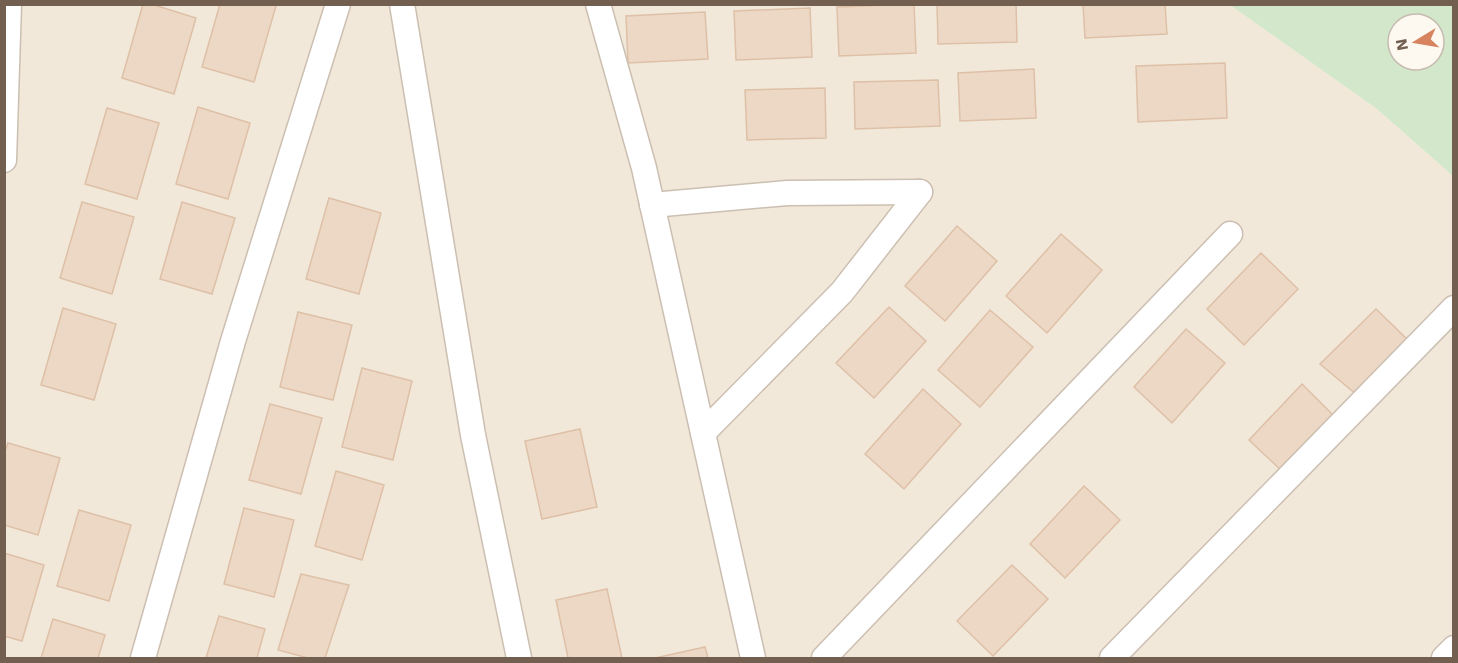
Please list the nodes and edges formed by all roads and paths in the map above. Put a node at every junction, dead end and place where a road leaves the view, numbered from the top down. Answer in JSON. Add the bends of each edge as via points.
{"nodes":[{"id":1,"x":9,"y":4,"type":"edge"},
{"id":2,"x":338,"y":4,"type":"edge"},
{"id":3,"x":402,"y":4,"type":"edge"},
{"id":4,"x":598,"y":4,"type":"edge"},
{"id":5,"x":4,"y":160,"type":"edge"},
{"id":6,"x":652,"y":205,"type":"junction"},
{"id":7,"x":1230,"y":234,"type":"dead end"},
{"id":8,"x":1454,"y":308,"type":"edge"},
{"id":9,"x":703,"y":433,"type":"junction"},
{"id":10,"x":1454,"y":648,"type":"edge"},
{"id":11,"x":143,"y":658,"type":"edge"},
{"id":12,"x":519,"y":658,"type":"edge"},
{"id":13,"x":753,"y":658,"type":"edge"},
{"id":14,"x":825,"y":658,"type":"edge"},
{"id":15,"x":1112,"y":658,"type":"edge"},
{"id":16,"x":1444,"y":658,"type":"edge"}],
"edges":[{"from":1,"to":5,"type":"street"},
{"from":2,"to":11,"type":"street","via":[[234,341]]},
{"from":3,"to":12,"type":"street","via":[[473,435]]},
{"from":4,"to":6,"type":"street"},
{"from":6,"to":9,"type":"street"},
{"from":6,"to":9,"type":"street","via":[[787,193],[920,192],[842,292]]},
{"from":7,"to":14,"type":"street"},
{"from":8,"to":15,"type":"street"},
{"from":9,"to":13,"type":"street"},
{"from":10,"to":16,"type":"street"}]}
